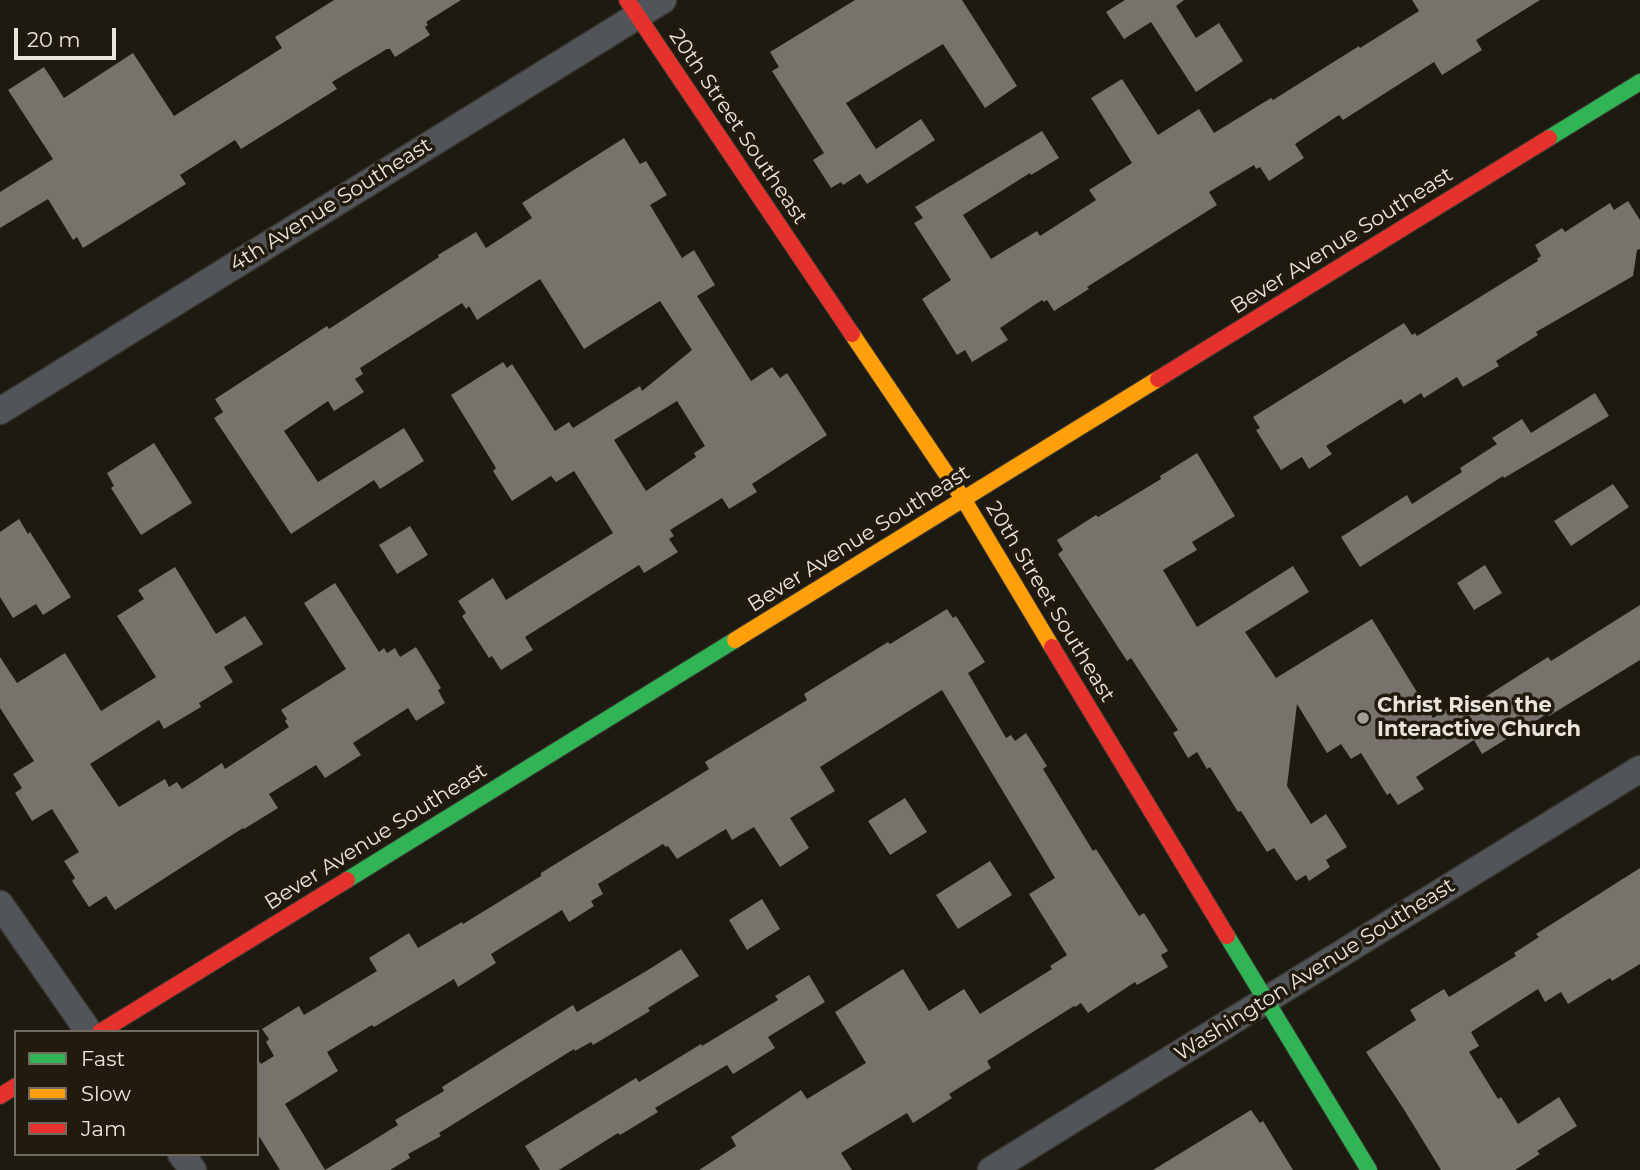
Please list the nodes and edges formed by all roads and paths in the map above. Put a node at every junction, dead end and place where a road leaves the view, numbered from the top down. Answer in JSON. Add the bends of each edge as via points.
{"nodes":[{"id":1,"x":663,"y":0,"type":"edge"},
{"id":2,"x":632,"y":8,"type":"edge"},
{"id":3,"x":1640,"y":82,"type":"edge"},
{"id":4,"x":0,"y":411,"type":"edge"},
{"id":5,"x":964,"y":499,"type":"junction"},
{"id":6,"x":1640,"y":769,"type":"edge"},
{"id":7,"x":0,"y":904,"type":"edge"},
{"id":8,"x":1266,"y":1000,"type":"junction"},
{"id":9,"x":88,"y":1030,"type":"edge"},
{"id":10,"x":103,"y":1030,"type":"edge"},
{"id":11,"x":991,"y":1170,"type":"edge"},
{"id":12,"x":1368,"y":1170,"type":"edge"}],
"edges":[{"from":1,"to":2,"type":"street","name":"4th Avenue Southeast"},
{"from":2,"to":4,"type":"street","name":"4th Avenue Southeast"},
{"from":2,"to":5,"type":"street","name":"20th Street Southeast"},
{"from":3,"to":5,"type":"street","name":"Bever Avenue Southeast"},
{"from":5,"to":8,"type":"street","name":"20th Street Southeast"},
{"from":5,"to":10,"type":"street","name":"Bever Avenue Southeast"},
{"from":6,"to":8,"type":"street","name":"Washington Avenue Southeast"},
{"from":7,"to":9,"type":"street"},
{"from":8,"to":11,"type":"street","name":"Washington Avenue Southeast"},
{"from":8,"to":12,"type":"street","name":"20th Street Southeast"}]}
